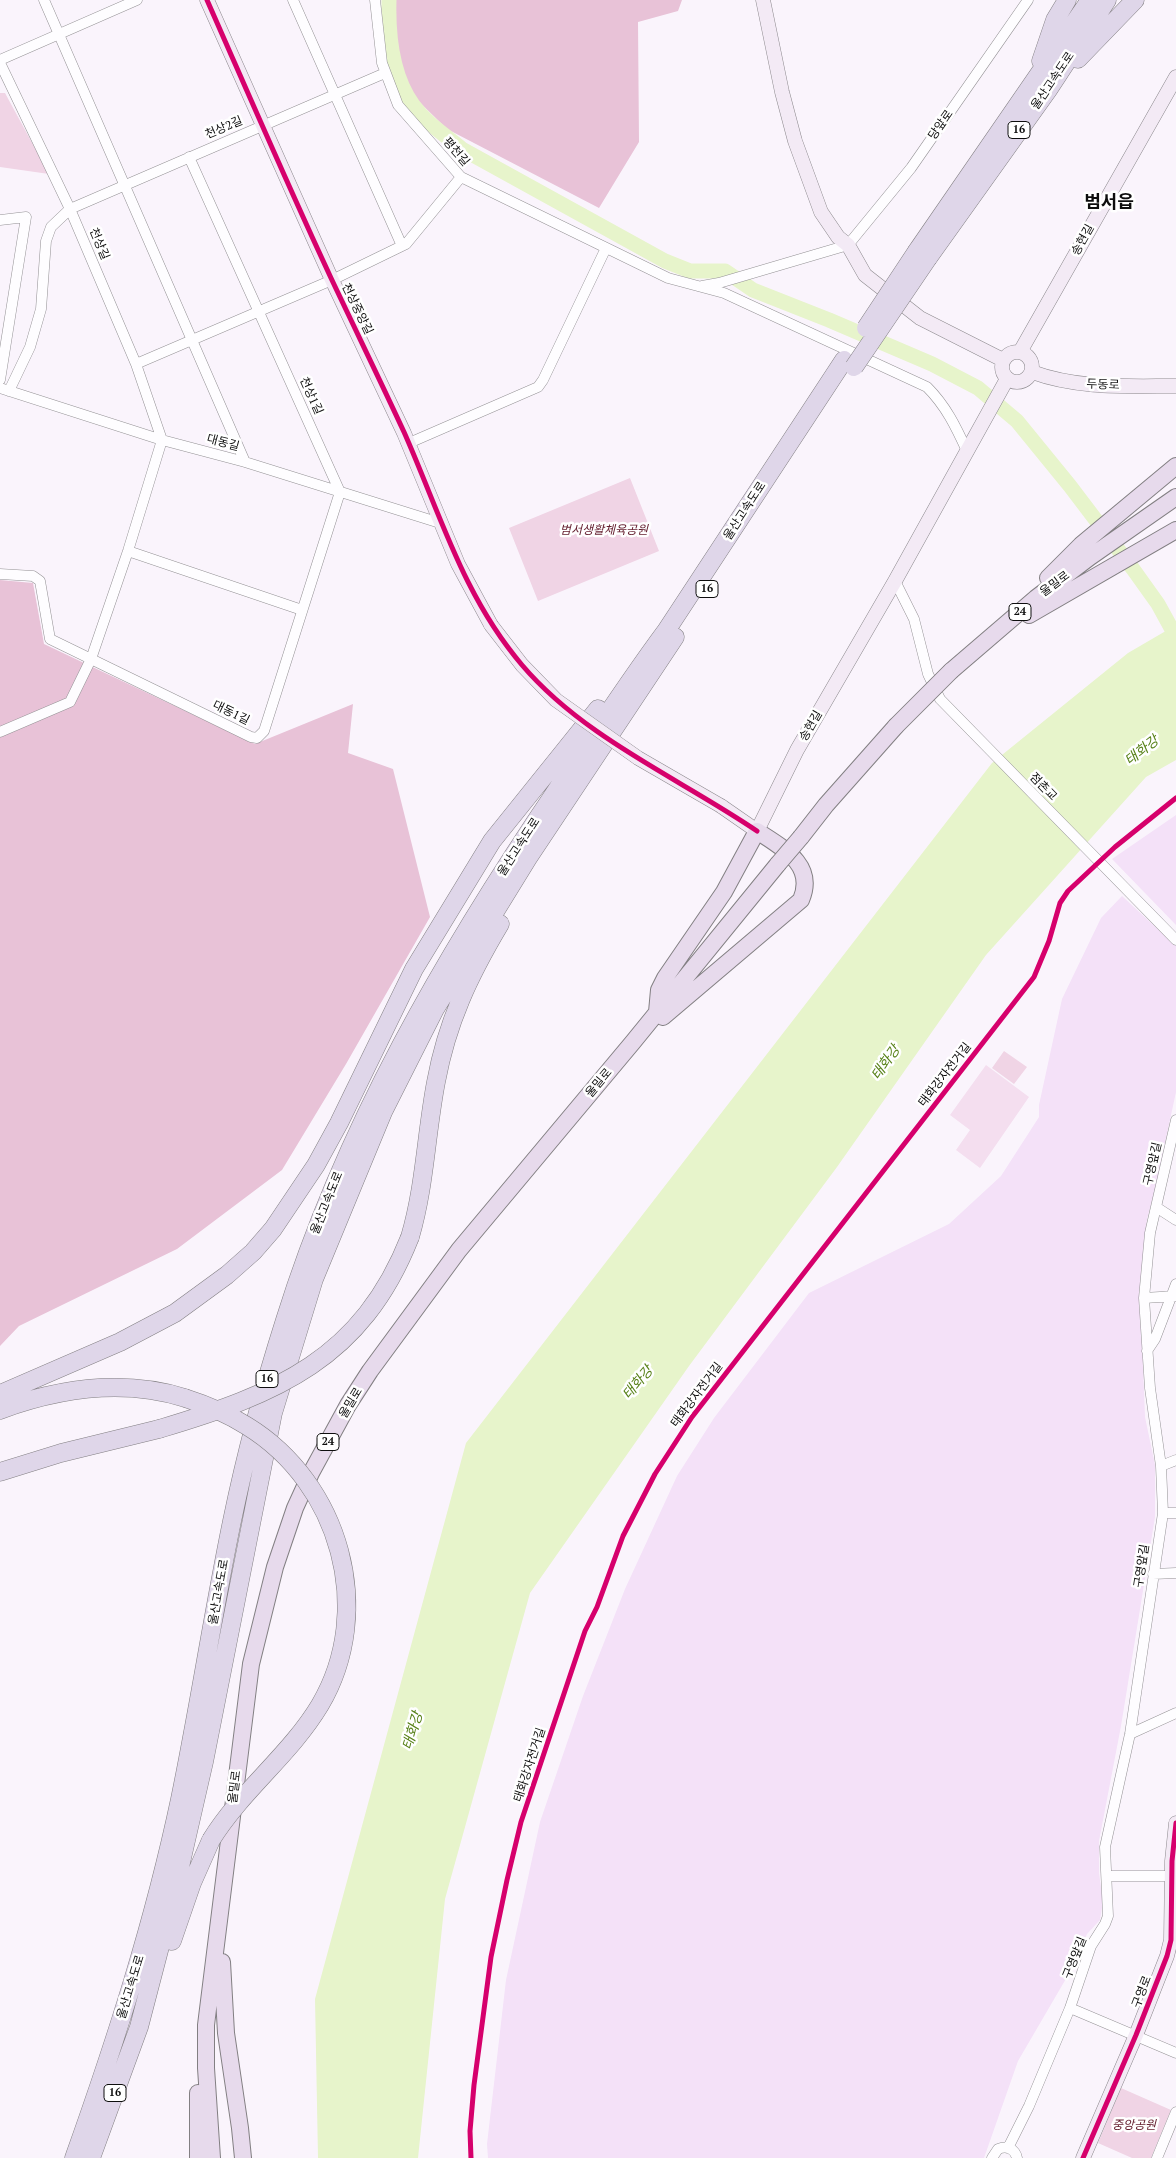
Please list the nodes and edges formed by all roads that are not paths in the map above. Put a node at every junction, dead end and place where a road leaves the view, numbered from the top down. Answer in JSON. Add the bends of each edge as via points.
{"nodes":[{"id":1,"x":44,"y":0,"type":"edge"},
{"id":2,"x":137,"y":0,"type":"edge"},
{"id":3,"x":207,"y":0,"type":"edge"},
{"id":4,"x":293,"y":0,"type":"edge"},
{"id":5,"x":375,"y":0,"type":"edge"},
{"id":6,"x":763,"y":0,"type":"edge"},
{"id":7,"x":1028,"y":0,"type":"edge"},
{"id":8,"x":1067,"y":0,"type":"edge"},
{"id":9,"x":1090,"y":0,"type":"edge"},
{"id":10,"x":1107,"y":0,"type":"edge"},
{"id":11,"x":1135,"y":0,"type":"edge"},
{"id":12,"x":59,"y":35,"type":"junction"},
{"id":13,"x":0,"y":62,"type":"edge"},
{"id":14,"x":384,"y":72,"type":"junction"},
{"id":15,"x":1176,"y":76,"type":"edge"},
{"id":16,"x":1041,"y":85,"type":"junction"},
{"id":17,"x":334,"y":94,"type":"junction"},
{"id":18,"x":263,"y":125,"type":"junction"},
{"id":19,"x":189,"y":157,"type":"junction"},
{"id":20,"x":461,"y":177,"type":"junction"},
{"id":21,"x":124,"y":185,"type":"junction"},
{"id":22,"x":70,"y":209,"type":"junction"},
{"id":23,"x":0,"y":220,"type":"edge"},
{"id":24,"x":402,"y":246,"type":"junction"},
{"id":25,"x":848,"y":246,"type":"junction"},
{"id":26,"x":606,"y":248,"type":"junction"},
{"id":27,"x":332,"y":280,"type":"junction"},
{"id":28,"x":696,"y":287,"type":"junction"},
{"id":29,"x":259,"y":310,"type":"junction"},
{"id":30,"x":190,"y":341,"type":"junction"},
{"id":31,"x":1020,"y":352,"type":"junction"},
{"id":32,"x":1003,"y":360,"type":"junction"},
{"id":33,"x":136,"y":364,"type":"junction"},
{"id":34,"x":849,"y":364,"type":"junction"},
{"id":35,"x":1032,"y":372,"type":"junction"},
{"id":36,"x":0,"y":380,"type":"edge"},
{"id":37,"x":1005,"y":384,"type":"junction"},
{"id":38,"x":1176,"y":386,"type":"edge"},
{"id":39,"x":4,"y":390,"type":"edge"},
{"id":40,"x":162,"y":440,"type":"junction"},
{"id":41,"x":408,"y":443,"type":"junction"},
{"id":42,"x":967,"y":451,"type":"junction"},
{"id":43,"x":245,"y":462,"type":"junction"},
{"id":44,"x":1176,"y":466,"type":"edge"},
{"id":45,"x":340,"y":492,"type":"junction"},
{"id":46,"x":1176,"y":497,"type":"edge"},
{"id":47,"x":440,"y":523,"type":"junction"},
{"id":48,"x":1176,"y":530,"type":"edge"},
{"id":49,"x":128,"y":551,"type":"junction"},
{"id":50,"x":1086,"y":551,"type":"junction"},
{"id":51,"x":0,"y":574,"type":"edge"},
{"id":52,"x":895,"y":581,"type":"junction"},
{"id":53,"x":302,"y":610,"type":"junction"},
{"id":54,"x":990,"y":637,"type":"junction"},
{"id":55,"x":91,"y":659,"type":"junction"},
{"id":56,"x":637,"y":670,"type":"junction"},
{"id":57,"x":0,"y":732,"type":"edge"},
{"id":58,"x":559,"y":812,"type":"junction"},
{"id":59,"x":757,"y":831,"type":"junction"},
{"id":60,"x":1176,"y":940,"type":"edge"},
{"id":61,"x":657,"y":1012,"type":"junction"},
{"id":62,"x":633,"y":1042,"type":"junction"},
{"id":63,"x":1175,"y":1126,"type":"edge"},
{"id":64,"x":1156,"y":1207,"type":"junction"},
{"id":65,"x":1176,"y":1220,"type":"edge"},
{"id":66,"x":1176,"y":1284,"type":"edge"},
{"id":67,"x":1174,"y":1296,"type":"edge"},
{"id":68,"x":1144,"y":1298,"type":"junction"},
{"id":69,"x":1147,"y":1351,"type":"junction"},
{"id":70,"x":0,"y":1394,"type":"edge"},
{"id":71,"x":0,"y":1410,"type":"edge"},
{"id":72,"x":1176,"y":1460,"type":"edge"},
{"id":73,"x":1161,"y":1466,"type":"junction"},
{"id":74,"x":0,"y":1472,"type":"edge"},
{"id":75,"x":1163,"y":1513,"type":"junction"},
{"id":76,"x":1176,"y":1513,"type":"edge"},
{"id":77,"x":1176,"y":1573,"type":"edge"},
{"id":78,"x":1153,"y":1574,"type":"junction"},
{"id":79,"x":1176,"y":1713,"type":"edge"},
{"id":80,"x":1130,"y":1734,"type":"junction"},
{"id":81,"x":1176,"y":1823,"type":"edge"},
{"id":82,"x":1107,"y":1876,"type":"junction"},
{"id":83,"x":1174,"y":1876,"type":"edge"},
{"id":84,"x":221,"y":1905,"type":"junction"},
{"id":85,"x":1070,"y":2008,"type":"junction"},
{"id":86,"x":139,"y":2027,"type":"junction"},
{"id":87,"x":1136,"y":2035,"type":"junction"},
{"id":88,"x":205,"y":2044,"type":"junction"},
{"id":89,"x":1176,"y":2053,"type":"edge"},
{"id":90,"x":1176,"y":2112,"type":"edge"},
{"id":91,"x":1008,"y":2148,"type":"junction"},
{"id":92,"x":74,"y":2158,"type":"edge"},
{"id":93,"x":91,"y":2158,"type":"edge"},
{"id":94,"x":198,"y":2158,"type":"edge"},
{"id":95,"x":212,"y":2158,"type":"edge"},
{"id":96,"x":243,"y":2158,"type":"edge"},
{"id":97,"x":992,"y":2158,"type":"edge"},
{"id":98,"x":1017,"y":2158,"type":"edge"},
{"id":99,"x":1083,"y":2158,"type":"edge"},
{"id":100,"x":1157,"y":2158,"type":"edge"}],
"edges":[{"from":1,"to":12,"type":"street"},
{"from":2,"to":12,"type":"street"},
{"from":3,"to":18,"type":"street","name":"천상중앙길"},
{"from":4,"to":17,"type":"street"},
{"from":5,"to":14,"type":"street","name":"평천길"},
{"from":6,"to":25,"type":"street","via":[[782,92],[807,178],[821,212]]},
{"from":7,"to":25,"type":"street","name":"당앞로","via":[[911,168]]},
{"from":8,"to":16,"type":"highway","via":[[1055,20]]},
{"from":9,"to":16,"type":"highway","name":"울산고속도로","number":"16"},
{"from":10,"to":16,"type":"highway","name":"울산고속도로","number":"16"},
{"from":11,"to":16,"type":"highway"},
{"from":12,"to":13,"type":"street"},
{"from":12,"to":21,"type":"street"},
{"from":13,"to":22,"type":"street","name":"천상길"},
{"from":14,"to":17,"type":"street","name":"천상2길"},
{"from":14,"to":20,"type":"street","name":"평천길","via":[[398,105]]},
{"from":15,"to":31,"type":"street","name":"송현길"},
{"from":16,"to":34,"type":"highway","name":"울산고속도로","number":"16","bridge":true},
{"from":17,"to":18,"type":"street","name":"천상2길"},
{"from":17,"to":24,"type":"street"},
{"from":18,"to":19,"type":"street","name":"천상2길"},
{"from":18,"to":27,"type":"street","name":"천상중앙길"},
{"from":19,"to":21,"type":"street","name":"천상2길"},
{"from":19,"to":29,"type":"street","name":"천상1길"},
{"from":20,"to":24,"type":"street"},
{"from":20,"to":26,"type":"street","name":"평천길"},
{"from":21,"to":22,"type":"street","name":"천상2길"},
{"from":21,"to":30,"type":"street"},
{"from":22,"to":33,"type":"street","name":"천상길"},
{"from":22,"to":39,"type":"street","name":"천상2길","via":[[51,227],[46,241],[41,309],[30,347]]},
{"from":23,"to":36,"type":"street","via":[[26,217]]},
{"from":24,"to":27,"type":"street"},
{"from":25,"to":28,"type":"street","name":"평천길"},
{"from":25,"to":32,"type":"street","via":[[865,275],[920,318]]},
{"from":26,"to":28,"type":"street","name":"평천길","via":[[668,278]]},
{"from":26,"to":41,"type":"street","via":[[538,387]]},
{"from":27,"to":29,"type":"street"},
{"from":27,"to":41,"type":"street","name":"천상중앙길"},
{"from":28,"to":42,"type":"street","name":"평천길","via":[[724,292],[927,387],[941,400]]},
{"from":29,"to":30,"type":"street"},
{"from":29,"to":45,"type":"street","name":"천상1길"},
{"from":30,"to":33,"type":"street"},
{"from":30,"to":43,"type":"street"},
{"from":31,"to":32,"type":"street","via":[[1010,353]]},
{"from":31,"to":35,"type":"street","via":[[1029,358]]},
{"from":32,"to":37,"type":"street"},
{"from":33,"to":40,"type":"street","name":"천상길"},
{"from":34,"to":56,"type":"highway","name":"울산고속도로","number":"16"},
{"from":34,"to":58,"type":"highway","name":"울산고속도로","number":"16"},
{"from":35,"to":37,"type":"street","via":[[1021,382]]},
{"from":35,"to":38,"type":"street","name":"두동로","via":[[1054,380],[1090,385]]},
{"from":37,"to":42,"type":"street"},
{"from":39,"to":40,"type":"street","name":"대동길"},
{"from":40,"to":43,"type":"street","name":"대동길"},
{"from":40,"to":49,"type":"street"},
{"from":41,"to":47,"type":"street","name":"천상중앙길"},
{"from":42,"to":52,"type":"street"},
{"from":43,"to":45,"type":"street","name":"대동길"},
{"from":44,"to":50,"type":"main road","via":[[1126,508]]},
{"from":45,"to":47,"type":"street","name":"대동길"},
{"from":45,"to":53,"type":"street","name":"대동1길"},
{"from":46,"to":50,"type":"main road","number":"24","via":[[1134,528]]},
{"from":47,"to":59,"type":"street","name":"천상중앙길","bridge":true,"via":[[466,582],[491,625],[522,665],[556,700],[638,758]]},
{"from":48,"to":54,"type":"main road"},
{"from":49,"to":53,"type":"street"},
{"from":49,"to":55,"type":"street"},
{"from":50,"to":54,"type":"main road","name":"울밀로","number":"24"},
{"from":51,"to":55,"type":"street","name":"대동1길","via":[[33,576],[40,581],[50,639]]},
{"from":52,"to":59,"type":"street","name":"송현길","via":[[797,750]]},
{"from":52,"to":60,"type":"street","name":"점촌교","via":[[914,619],[928,674],[940,699]]},
{"from":53,"to":55,"type":"street","name":"대동1길","via":[[264,731],[257,738]]},
{"from":54,"to":61,"type":"main road","name":"울밀로","number":"24","bridge":true,"via":[[896,726],[826,805]]},
{"from":55,"to":57,"type":"street","via":[[70,702]]},
{"from":56,"to":70,"type":"highway","via":[[614,689],[492,841],[414,969],[316,1165],[268,1235],[227,1275],[175,1313],[120,1342]]},
{"from":56,"to":92,"type":"highway","name":"울산고속도로","number":"16","via":[[504,868],[416,1013],[348,1153],[306,1255],[249,1443],[164,1871],[121,2022]]},
{"from":58,"to":74,"type":"highway","bridge":true,"via":[[556,832],[478,961],[454,1013],[436,1082],[421,1192],[410,1237],[380,1296],[346,1337],[299,1375],[253,1398]]},
{"from":58,"to":86,"type":"highway","name":"울산고속도로","number":"16","via":[[464,960],[407,1061],[314,1279],[273,1413],[190,1831]]},
{"from":59,"to":61,"type":"main road","via":[[724,892],[665,978]]},
{"from":59,"to":62,"type":"main road","via":[[797,861],[803,870],[806,889],[801,900]]},
{"from":61,"to":62,"type":"main road","name":"울밀로","number":"24"},
{"from":62,"to":84,"type":"main road","name":"울밀로","number":"24","via":[[459,1250],[348,1405],[311,1473],[275,1566],[251,1664]]},
{"from":63,"to":64,"type":"street","name":"구영앞길"},
{"from":64,"to":65,"type":"street"},
{"from":64,"to":68,"type":"street","name":"구영앞길"},
{"from":66,"to":67,"type":"street"},
{"from":67,"to":68,"type":"street"},
{"from":67,"to":69,"type":"street","via":[[1164,1313],[1156,1339]]},
{"from":68,"to":69,"type":"street","name":"구영앞길"},
{"from":69,"to":73,"type":"street","name":"구영앞길"},
{"from":71,"to":86,"type":"highway","bridge":true,"via":[[48,1395],[110,1387],[153,1390],[213,1408],[248,1426],[299,1473],[334,1529],[340,1552],[347,1593],[346,1632],[342,1654],[329,1688],[296,1739],[228,1815],[211,1840],[192,1883],[146,2017]]},
{"from":72,"to":73,"type":"street"},
{"from":73,"to":75,"type":"street","name":"구영앞길"},
{"from":75,"to":76,"type":"street"},
{"from":75,"to":78,"type":"street","name":"구영앞길"},
{"from":77,"to":78,"type":"street"},
{"from":78,"to":80,"type":"street","name":"구영앞길"},
{"from":79,"to":80,"type":"street"},
{"from":80,"to":82,"type":"street","name":"구영앞길","via":[[1106,1847]]},
{"from":81,"to":83,"type":"street","name":"구영로"},
{"from":82,"to":83,"type":"street"},
{"from":82,"to":85,"type":"street","name":"구영앞길","via":[[1108,1916],[1091,1946]]},
{"from":83,"to":87,"type":"street","name":"구영로","via":[[1171,1940]]},
{"from":84,"to":88,"type":"main road","name":"울밀로","number":"24"},
{"from":84,"to":96,"type":"main road","via":[[226,2033]]},
{"from":85,"to":87,"type":"street"},
{"from":85,"to":91,"type":"street","name":"구영앞길"},
{"from":86,"to":93,"type":"highway","name":"울산고속도로","number":"16"},
{"from":87,"to":89,"type":"street"},
{"from":87,"to":99,"type":"street","name":"구영로"},
{"from":88,"to":94,"type":"main road","via":[[198,2093]]},
{"from":88,"to":95,"type":"main road","name":"울밀로","number":"24"},
{"from":90,"to":100,"type":"street"},
{"from":91,"to":97,"type":"street","via":[[998,2149]]},
{"from":91,"to":98,"type":"street"}]}
